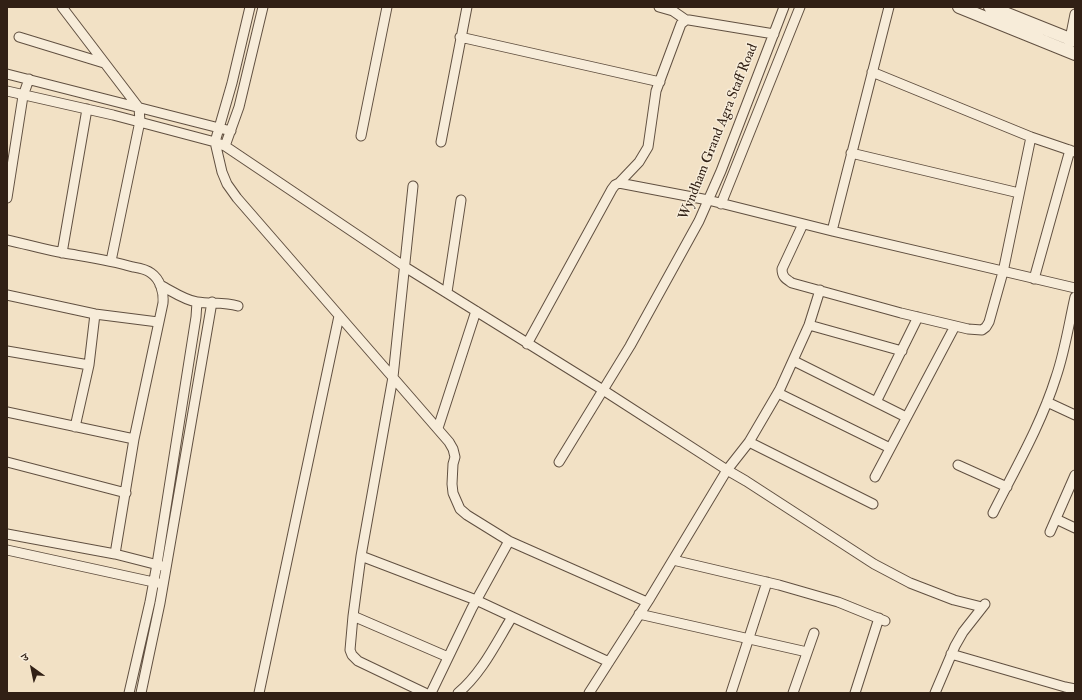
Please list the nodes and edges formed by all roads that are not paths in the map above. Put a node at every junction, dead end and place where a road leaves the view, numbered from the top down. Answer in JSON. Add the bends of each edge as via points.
{"nodes":[{"id":1,"x":62,"y":7,"type":"edge"},
{"id":2,"x":250,"y":7,"type":"edge"},
{"id":3,"x":263,"y":7,"type":"edge"},
{"id":4,"x":387,"y":7,"type":"edge"},
{"id":5,"x":466,"y":7,"type":"edge"},
{"id":6,"x":659,"y":7,"type":"edge"},
{"id":7,"x":784,"y":7,"type":"edge"},
{"id":8,"x":800,"y":7,"type":"edge"},
{"id":9,"x":889,"y":7,"type":"edge"},
{"id":10,"x":959,"y":7,"type":"edge"},
{"id":11,"x":990,"y":7,"type":"edge"},
{"id":12,"x":1075,"y":14,"type":"edge"},
{"id":13,"x":686,"y":20,"type":"junction"},
{"id":14,"x":774,"y":34,"type":"junction"},
{"id":15,"x":19,"y":37,"type":"dead end"},
{"id":16,"x":460,"y":37,"type":"junction"},
{"id":17,"x":1072,"y":40,"type":"edge"},
{"id":18,"x":1071,"y":53,"type":"edge"},
{"id":19,"x":104,"y":63,"type":"junction"},
{"id":20,"x":872,"y":72,"type":"junction"},
{"id":21,"x":7,"y":74,"type":"edge"},
{"id":22,"x":29,"y":79,"type":"junction"},
{"id":23,"x":660,"y":82,"type":"junction"},
{"id":24,"x":7,"y":91,"type":"edge"},
{"id":25,"x":23,"y":96,"type":"junction"},
{"id":26,"x":139,"y":108,"type":"junction"},
{"id":27,"x":87,"y":109,"type":"junction"},
{"id":28,"x":140,"y":122,"type":"junction"},
{"id":29,"x":219,"y":128,"type":"junction"},
{"id":30,"x":230,"y":131,"type":"junction"},
{"id":31,"x":361,"y":136,"type":"dead end"},
{"id":32,"x":1031,"y":136,"type":"junction"},
{"id":33,"x":215,"y":142,"type":"junction"},
{"id":34,"x":441,"y":142,"type":"dead end"},
{"id":35,"x":225,"y":146,"type":"junction"},
{"id":36,"x":1073,"y":151,"type":"edge"},
{"id":37,"x":851,"y":153,"type":"junction"},
{"id":38,"x":620,"y":183,"type":"junction"},
{"id":39,"x":413,"y":186,"type":"dead end"},
{"id":40,"x":1020,"y":193,"type":"junction"},
{"id":41,"x":7,"y":198,"type":"edge"},
{"id":42,"x":461,"y":200,"type":"dead end"},
{"id":43,"x":708,"y":200,"type":"junction"},
{"id":44,"x":721,"y":204,"type":"junction"},
{"id":45,"x":803,"y":224,"type":"junction"},
{"id":46,"x":832,"y":231,"type":"junction"},
{"id":47,"x":7,"y":240,"type":"edge"},
{"id":48,"x":62,"y":253,"type":"junction"},
{"id":49,"x":111,"y":261,"type":"junction"},
{"id":50,"x":405,"y":267,"type":"junction"},
{"id":51,"x":1003,"y":272,"type":"junction"},
{"id":52,"x":1034,"y":280,"type":"junction"},
{"id":53,"x":160,"y":285,"type":"junction"},
{"id":54,"x":1075,"y":288,"type":"edge"},
{"id":55,"x":820,"y":290,"type":"junction"},
{"id":56,"x":447,"y":292,"type":"junction"},
{"id":57,"x":7,"y":295,"type":"edge"},
{"id":58,"x":1075,"y":297,"type":"edge"},
{"id":59,"x":196,"y":302,"type":"junction"},
{"id":60,"x":212,"y":302,"type":"junction"},
{"id":61,"x":238,"y":306,"type":"dead end"},
{"id":62,"x":476,"y":311,"type":"junction"},
{"id":63,"x":95,"y":314,"type":"junction"},
{"id":64,"x":339,"y":316,"type":"junction"},
{"id":65,"x":918,"y":317,"type":"junction"},
{"id":66,"x":158,"y":322,"type":"junction"},
{"id":67,"x":809,"y":325,"type":"junction"},
{"id":68,"x":955,"y":326,"type":"junction"},
{"id":69,"x":527,"y":344,"type":"junction"},
{"id":70,"x":7,"y":351,"type":"edge"},
{"id":71,"x":902,"y":351,"type":"junction"},
{"id":72,"x":794,"y":361,"type":"junction"},
{"id":73,"x":89,"y":365,"type":"junction"},
{"id":74,"x":393,"y":377,"type":"junction"},
{"id":75,"x":603,"y":390,"type":"junction"},
{"id":76,"x":778,"y":393,"type":"junction"},
{"id":77,"x":876,"y":402,"type":"junction"},
{"id":78,"x":1047,"y":402,"type":"junction"},
{"id":79,"x":7,"y":412,"type":"edge"},
{"id":80,"x":1075,"y":415,"type":"edge"},
{"id":81,"x":906,"y":417,"type":"junction"},
{"id":82,"x":75,"y":427,"type":"junction"},
{"id":83,"x":438,"y":428,"type":"junction"},
{"id":84,"x":134,"y":439,"type":"junction"},
{"id":85,"x":749,"y":442,"type":"junction"},
{"id":86,"x":890,"y":448,"type":"junction"},
{"id":87,"x":7,"y":462,"type":"edge"},
{"id":88,"x":559,"y":462,"type":"dead end"},
{"id":89,"x":958,"y":465,"type":"dead end"},
{"id":90,"x":727,"y":470,"type":"junction"},
{"id":91,"x":1075,"y":476,"type":"edge"},
{"id":92,"x":875,"y":477,"type":"dead end"},
{"id":93,"x":1006,"y":487,"type":"junction"},
{"id":94,"x":126,"y":493,"type":"junction"},
{"id":95,"x":873,"y":504,"type":"dead end"},
{"id":96,"x":993,"y":513,"type":"dead end"},
{"id":97,"x":1056,"y":519,"type":"junction"},
{"id":98,"x":1075,"y":528,"type":"edge"},
{"id":99,"x":1050,"y":532,"type":"dead end"},
{"id":100,"x":7,"y":534,"type":"edge"},
{"id":101,"x":509,"y":541,"type":"junction"},
{"id":102,"x":7,"y":550,"type":"edge"},
{"id":103,"x":115,"y":554,"type":"junction"},
{"id":104,"x":361,"y":556,"type":"junction"},
{"id":105,"x":673,"y":560,"type":"junction"},
{"id":106,"x":157,"y":564,"type":"junction"},
{"id":107,"x":166,"y":568,"type":"junction"},
{"id":108,"x":153,"y":582,"type":"junction"},
{"id":109,"x":767,"y":582,"type":"junction"},
{"id":110,"x":164,"y":583,"type":"junction"},
{"id":111,"x":476,"y":600,"type":"junction"},
{"id":112,"x":647,"y":602,"type":"junction"},
{"id":113,"x":640,"y":614,"type":"junction"},
{"id":114,"x":353,"y":616,"type":"junction"},
{"id":115,"x":512,"y":617,"type":"junction"},
{"id":116,"x":814,"y":633,"type":"dead end"},
{"id":117,"x":748,"y":638,"type":"junction"},
{"id":118,"x":807,"y":652,"type":"junction"},
{"id":119,"x":951,"y":654,"type":"junction"},
{"id":120,"x":448,"y":657,"type":"junction"},
{"id":121,"x":609,"y":662,"type":"junction"},
{"id":122,"x":1075,"y":689,"type":"edge"},
{"id":123,"x":128,"y":693,"type":"edge"},
{"id":124,"x":141,"y":693,"type":"edge"},
{"id":125,"x":259,"y":693,"type":"edge"},
{"id":126,"x":425,"y":693,"type":"edge"},
{"id":127,"x":430,"y":693,"type":"edge"},
{"id":128,"x":458,"y":693,"type":"edge"},
{"id":129,"x":589,"y":693,"type":"edge"},
{"id":130,"x":731,"y":693,"type":"edge"},
{"id":131,"x":793,"y":693,"type":"edge"},
{"id":132,"x":855,"y":693,"type":"edge"},
{"id":133,"x":935,"y":693,"type":"edge"}],
"edges":[{"from":1,"to":19,"type":"street"},
{"from":2,"to":29,"type":"street"},
{"from":3,"to":30,"type":"street","via":[[239,107]]},
{"from":4,"to":31,"type":"street"},
{"from":5,"to":16,"type":"street"},
{"from":6,"to":13,"type":"street","via":[[673,11]]},
{"from":7,"to":14,"type":"street","name":"Wyndham Grand Agra Staff Road"},
{"from":8,"to":44,"type":"street"},
{"from":9,"to":20,"type":"street"},
{"from":10,"to":18,"type":"street"},
{"from":11,"to":17,"type":"street"},
{"from":12,"to":17,"type":"street"},
{"from":13,"to":14,"type":"street"},
{"from":13,"to":23,"type":"street","via":[[681,24]]},
{"from":14,"to":43,"type":"street","name":"Wyndham Grand Agra Staff Road"},
{"from":15,"to":19,"type":"street"},
{"from":16,"to":23,"type":"street"},
{"from":16,"to":34,"type":"street"},
{"from":17,"to":18,"type":"street"},
{"from":19,"to":26,"type":"street"},
{"from":20,"to":32,"type":"street"},
{"from":20,"to":37,"type":"street"},
{"from":21,"to":22,"type":"street"},
{"from":22,"to":25,"type":"street"},
{"from":22,"to":26,"type":"street"},
{"from":23,"to":38,"type":"street","via":[[648,147],[639,162]]},
{"from":24,"to":25,"type":"street"},
{"from":25,"to":27,"type":"street"},
{"from":25,"to":41,"type":"street"},
{"from":26,"to":28,"type":"street"},
{"from":26,"to":29,"type":"street"},
{"from":27,"to":28,"type":"street"},
{"from":27,"to":48,"type":"street"},
{"from":28,"to":33,"type":"street"},
{"from":28,"to":49,"type":"street"},
{"from":29,"to":30,"type":"street"},
{"from":29,"to":33,"type":"street"},
{"from":30,"to":35,"type":"street"},
{"from":32,"to":36,"type":"street"},
{"from":32,"to":40,"type":"street"},
{"from":33,"to":35,"type":"street"},
{"from":33,"to":64,"type":"street","via":[[222,172],[236,198]]},
{"from":35,"to":50,"type":"street"},
{"from":36,"to":52,"type":"street"},
{"from":37,"to":40,"type":"street"},
{"from":37,"to":46,"type":"street"},
{"from":38,"to":43,"type":"street"},
{"from":38,"to":69,"type":"street","via":[[612,188]]},
{"from":39,"to":50,"type":"street"},
{"from":40,"to":51,"type":"street"},
{"from":42,"to":56,"type":"street"},
{"from":43,"to":44,"type":"street"},
{"from":43,"to":75,"type":"street","name":"Wyndham Grand Agra Staff Road","via":[[630,346]]},
{"from":44,"to":45,"type":"street"},
{"from":45,"to":46,"type":"street"},
{"from":45,"to":55,"type":"street","via":[[782,274],[792,283]]},
{"from":46,"to":51,"type":"street"},
{"from":47,"to":48,"type":"street"},
{"from":48,"to":49,"type":"street"},
{"from":49,"to":53,"type":"street","via":[[144,270],[156,278]]},
{"from":50,"to":56,"type":"street"},
{"from":50,"to":74,"type":"street"},
{"from":51,"to":52,"type":"street"},
{"from":51,"to":68,"type":"street","via":[[986,327],[975,330]]},
{"from":52,"to":54,"type":"street"},
{"from":53,"to":59,"type":"street"},
{"from":53,"to":66,"type":"street","via":[[163,299]]},
{"from":55,"to":65,"type":"street"},
{"from":55,"to":67,"type":"street"},
{"from":56,"to":62,"type":"street"},
{"from":57,"to":63,"type":"street"},
{"from":58,"to":78,"type":"street","via":[[1057,376]]},
{"from":59,"to":60,"type":"street"},
{"from":59,"to":106,"type":"street","via":[[196,317]]},
{"from":60,"to":61,"type":"street"},
{"from":60,"to":107,"type":"street"},
{"from":62,"to":69,"type":"street"},
{"from":62,"to":83,"type":"street"},
{"from":63,"to":66,"type":"street"},
{"from":63,"to":73,"type":"street"},
{"from":64,"to":74,"type":"street"},
{"from":64,"to":125,"type":"street"},
{"from":65,"to":68,"type":"street"},
{"from":65,"to":71,"type":"street"},
{"from":66,"to":84,"type":"street"},
{"from":67,"to":71,"type":"street"},
{"from":67,"to":72,"type":"street"},
{"from":68,"to":81,"type":"street"},
{"from":69,"to":75,"type":"street"},
{"from":70,"to":73,"type":"street"},
{"from":71,"to":77,"type":"street"},
{"from":72,"to":76,"type":"street"},
{"from":72,"to":77,"type":"street"},
{"from":73,"to":82,"type":"street"},
{"from":74,"to":83,"type":"street"},
{"from":74,"to":104,"type":"street"},
{"from":75,"to":88,"type":"street","name":"Wyndham Grand Agra Staff Road"},
{"from":75,"to":90,"type":"street"},
{"from":76,"to":85,"type":"street"},
{"from":76,"to":86,"type":"street"},
{"from":77,"to":81,"type":"street"},
{"from":78,"to":80,"type":"street"},
{"from":78,"to":93,"type":"street"},
{"from":79,"to":82,"type":"street"},
{"from":81,"to":86,"type":"street"},
{"from":82,"to":84,"type":"street"},
{"from":83,"to":101,"type":"street","via":[[453,449],[453,493],[460,509]]},
{"from":84,"to":94,"type":"street"},
{"from":85,"to":90,"type":"street"},
{"from":85,"to":95,"type":"street"},
{"from":86,"to":92,"type":"street"},
{"from":87,"to":94,"type":"street"},
{"from":89,"to":93,"type":"street"},
{"from":90,"to":105,"type":"street"},
{"from":90,"to":119,"type":"street","via":[[874,564],[910,583],[954,600],[984,605],[963,632]]},
{"from":91,"to":97,"type":"street"},
{"from":93,"to":96,"type":"street"},
{"from":94,"to":103,"type":"street"},
{"from":97,"to":98,"type":"street"},
{"from":97,"to":99,"type":"street"},
{"from":100,"to":103,"type":"street"},
{"from":101,"to":111,"type":"street"},
{"from":101,"to":112,"type":"street"},
{"from":102,"to":108,"type":"street"},
{"from":103,"to":106,"type":"street"},
{"from":104,"to":111,"type":"street"},
{"from":104,"to":114,"type":"street"},
{"from":105,"to":109,"type":"street"},
{"from":105,"to":112,"type":"street"},
{"from":106,"to":107,"type":"street"},
{"from":106,"to":108,"type":"street"},
{"from":107,"to":110,"type":"street"},
{"from":108,"to":110,"type":"street"},
{"from":108,"to":123,"type":"street"},
{"from":109,"to":117,"type":"street"},
{"from":109,"to":132,"type":"street","via":[[838,602],[882,620]]},
{"from":110,"to":124,"type":"street"},
{"from":111,"to":115,"type":"street"},
{"from":111,"to":120,"type":"street"},
{"from":112,"to":113,"type":"street"},
{"from":113,"to":117,"type":"street"},
{"from":113,"to":121,"type":"street"},
{"from":114,"to":120,"type":"street"},
{"from":114,"to":126,"type":"street","via":[[350,650],[354,658]]},
{"from":115,"to":121,"type":"street"},
{"from":115,"to":128,"type":"street","via":[[485,662]]},
{"from":116,"to":118,"type":"street"},
{"from":117,"to":118,"type":"street"},
{"from":117,"to":130,"type":"street"},
{"from":118,"to":131,"type":"street"},
{"from":119,"to":122,"type":"street"},
{"from":119,"to":133,"type":"street"},
{"from":120,"to":127,"type":"street"},
{"from":121,"to":129,"type":"street"}]}
